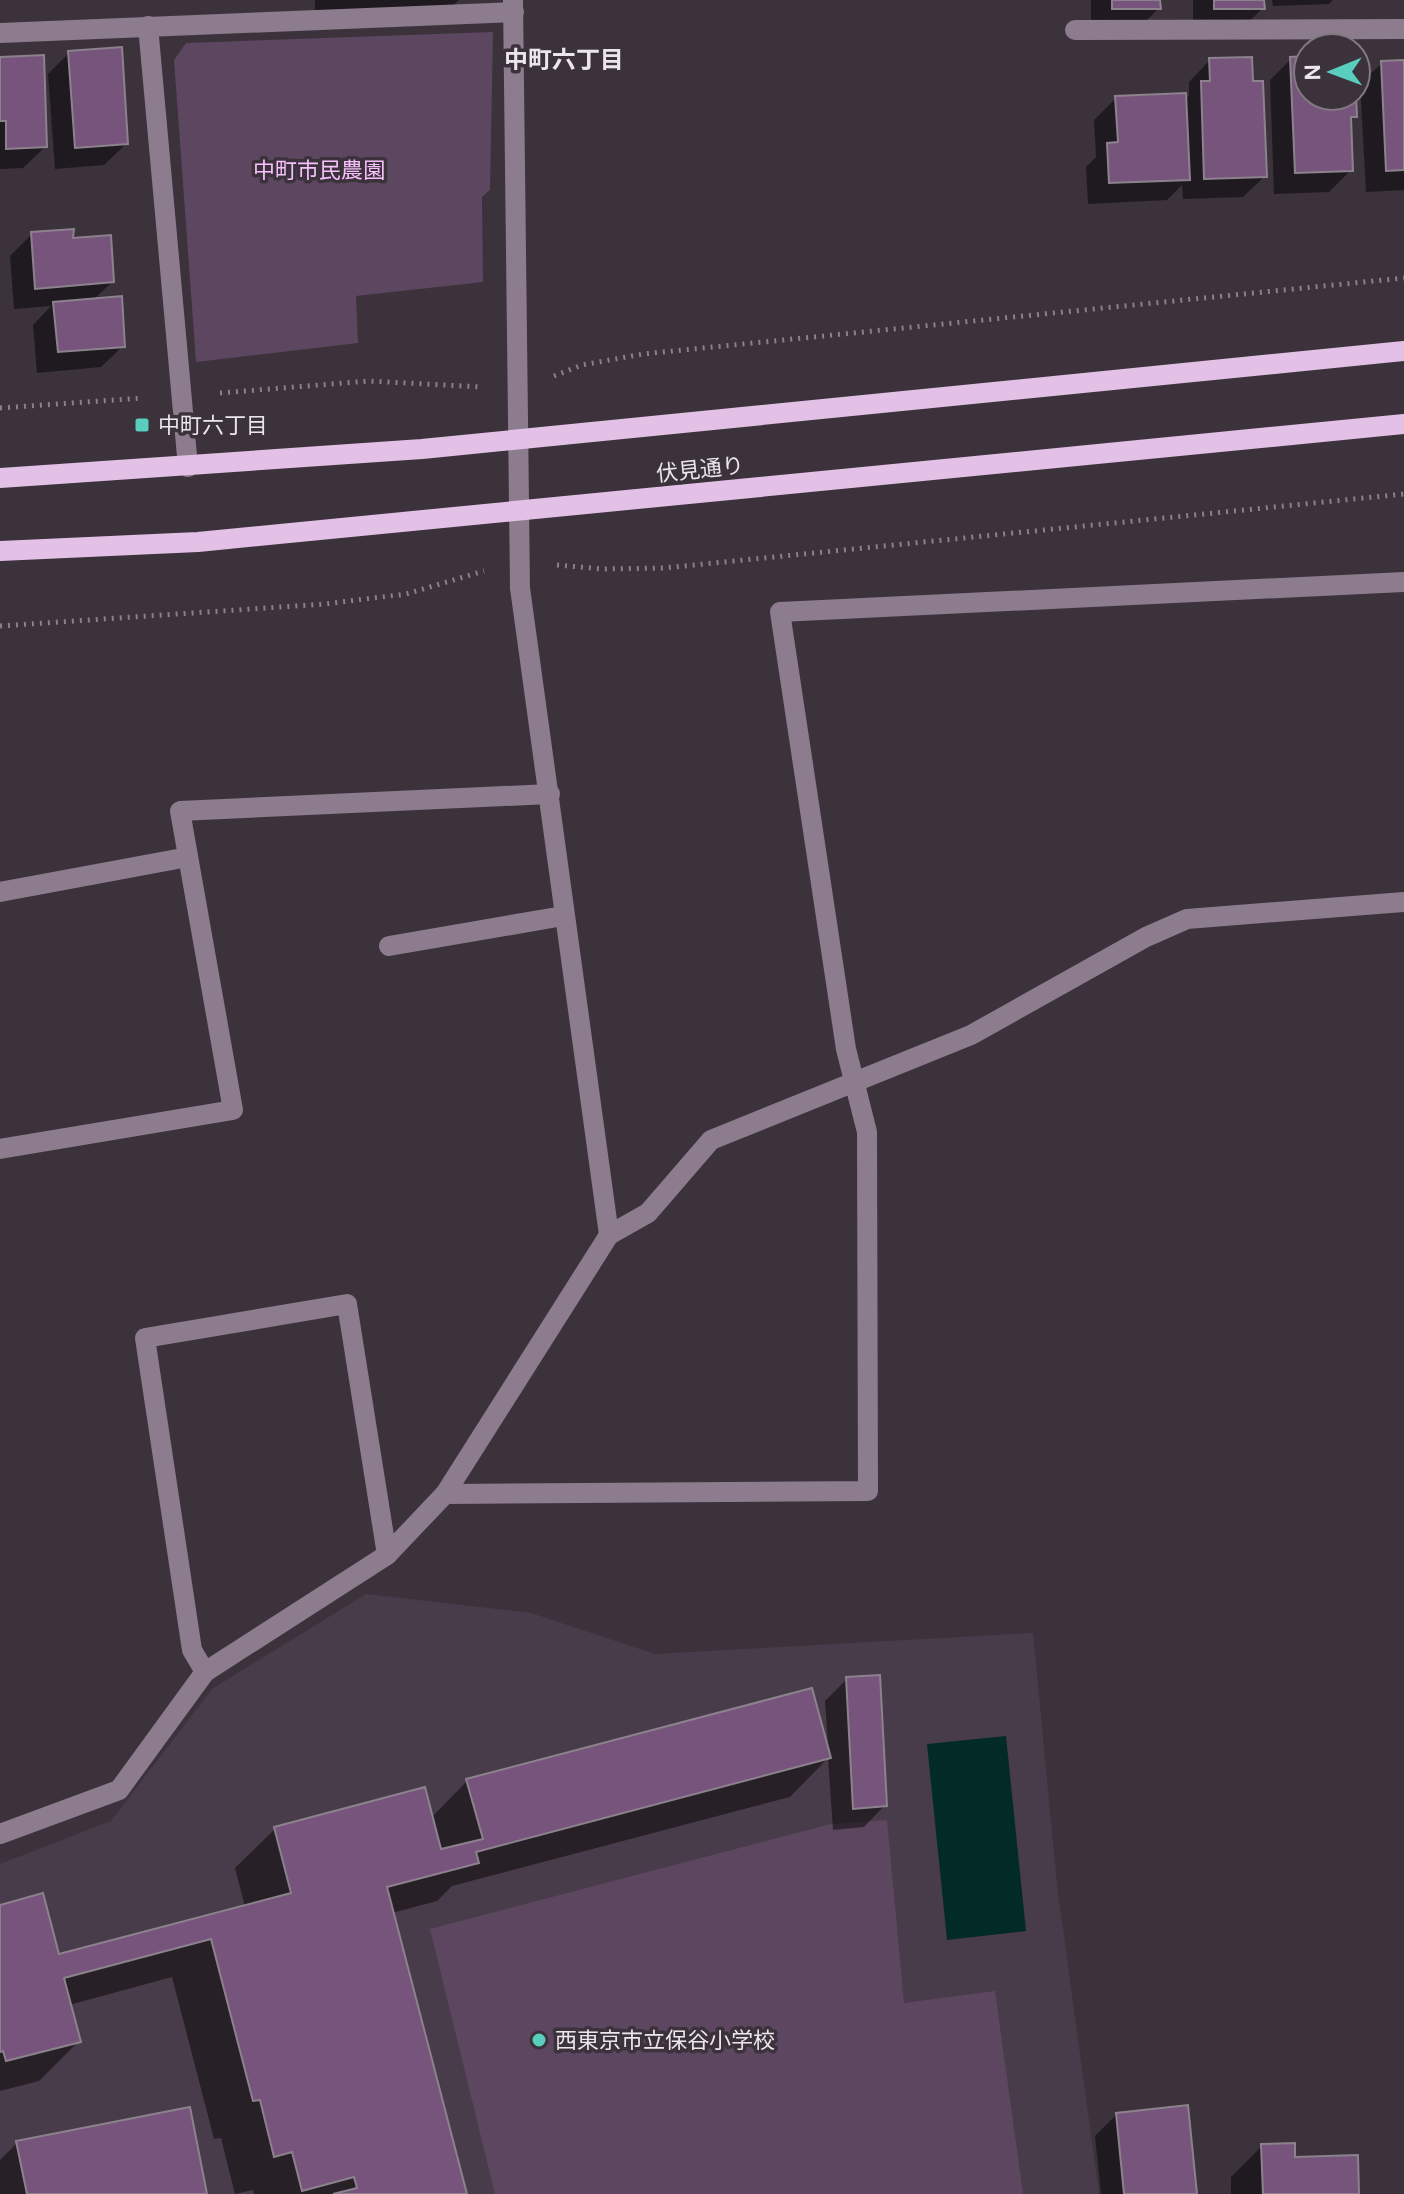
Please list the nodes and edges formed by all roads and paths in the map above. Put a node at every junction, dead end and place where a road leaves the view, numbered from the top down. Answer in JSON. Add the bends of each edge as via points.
{"nodes":[{"id":1,"x":514,"y":6,"type":"edge"},
{"id":2,"x":148,"y":26,"type":"junction"},
{"id":3,"x":1404,"y":29,"type":"edge"},
{"id":4,"x":1075,"y":30,"type":"dead end"},
{"id":5,"x":0,"y":33,"type":"edge"},
{"id":6,"x":1404,"y":278,"type":"edge"},
{"id":7,"x":1404,"y":351,"type":"edge"},
{"id":8,"x":517,"y":386,"type":"junction"},
{"id":9,"x":181,"y":396,"type":"junction"},
{"id":10,"x":0,"y":408,"type":"edge"},
{"id":11,"x":1404,"y":424,"type":"edge"},
{"id":12,"x":518,"y":440,"type":"junction"},
{"id":13,"x":188,"y":467,"type":"junction"},
{"id":14,"x":0,"y":478,"type":"edge"},
{"id":15,"x":1404,"y":494,"type":"edge"},
{"id":16,"x":519,"y":509,"type":"junction"},
{"id":17,"x":0,"y":551,"type":"edge"},
{"id":18,"x":521,"y":561,"type":"junction"},
{"id":19,"x":1404,"y":582,"type":"edge"},
{"id":20,"x":0,"y":626,"type":"edge"},
{"id":21,"x":550,"y":794,"type":"junction"},
{"id":22,"x":188,"y":857,"type":"junction"},
{"id":23,"x":0,"y":892,"type":"edge"},
{"id":24,"x":1404,"y":902,"type":"edge"},
{"id":25,"x":563,"y":916,"type":"junction"},
{"id":26,"x":389,"y":946,"type":"dead end"},
{"id":27,"x":854,"y":1083,"type":"junction"},
{"id":28,"x":0,"y":1149,"type":"edge"},
{"id":29,"x":609,"y":1235,"type":"junction"},
{"id":30,"x":445,"y":1494,"type":"junction"},
{"id":31,"x":387,"y":1555,"type":"junction"},
{"id":32,"x":205,"y":1672,"type":"junction"},
{"id":33,"x":0,"y":1834,"type":"edge"}],
"edges":[{"from":1,"to":2,"type":"street"},
{"from":1,"to":8,"type":"street"},
{"from":2,"to":5,"type":"street"},
{"from":2,"to":9,"type":"street"},
{"from":3,"to":4,"type":"street"},
{"from":6,"to":8,"type":"path","via":[[643,354],[582,365]]},
{"from":7,"to":12,"type":"main road"},
{"from":8,"to":9,"type":"path","via":[[369,381]]},
{"from":8,"to":12,"type":"street"},
{"from":9,"to":10,"type":"path"},
{"from":9,"to":13,"type":"street"},
{"from":11,"to":16,"type":"main road","name":"伏見通り"},
{"from":12,"to":13,"type":"main road"},
{"from":12,"to":16,"type":"street"},
{"from":13,"to":14,"type":"main road"},
{"from":15,"to":18,"type":"path","via":[[664,568]]},
{"from":16,"to":17,"type":"main road","name":"伏見通り","via":[[198,542]]},
{"from":16,"to":18,"type":"street"},
{"from":18,"to":20,"type":"path","via":[[406,594]]},
{"from":18,"to":21,"type":"street","via":[[520,588]]},
{"from":19,"to":27,"type":"street","via":[[780,612]]},
{"from":21,"to":22,"type":"street","via":[[180,811]]},
{"from":21,"to":25,"type":"street"},
{"from":22,"to":23,"type":"street"},
{"from":22,"to":28,"type":"street","via":[[233,1110]]},
{"from":24,"to":27,"type":"street","via":[[1187,919],[971,1035]]},
{"from":25,"to":26,"type":"street"},
{"from":25,"to":29,"type":"street"},
{"from":27,"to":29,"type":"street","via":[[711,1140],[648,1213]]},
{"from":27,"to":30,"type":"street","via":[[867,1132],[868,1491]]},
{"from":29,"to":30,"type":"street"},
{"from":30,"to":31,"type":"street"},
{"from":31,"to":32,"type":"street"},
{"from":31,"to":32,"type":"street","via":[[347,1304],[145,1338],[192,1650]]},
{"from":32,"to":33,"type":"street","via":[[119,1790]]}]}
